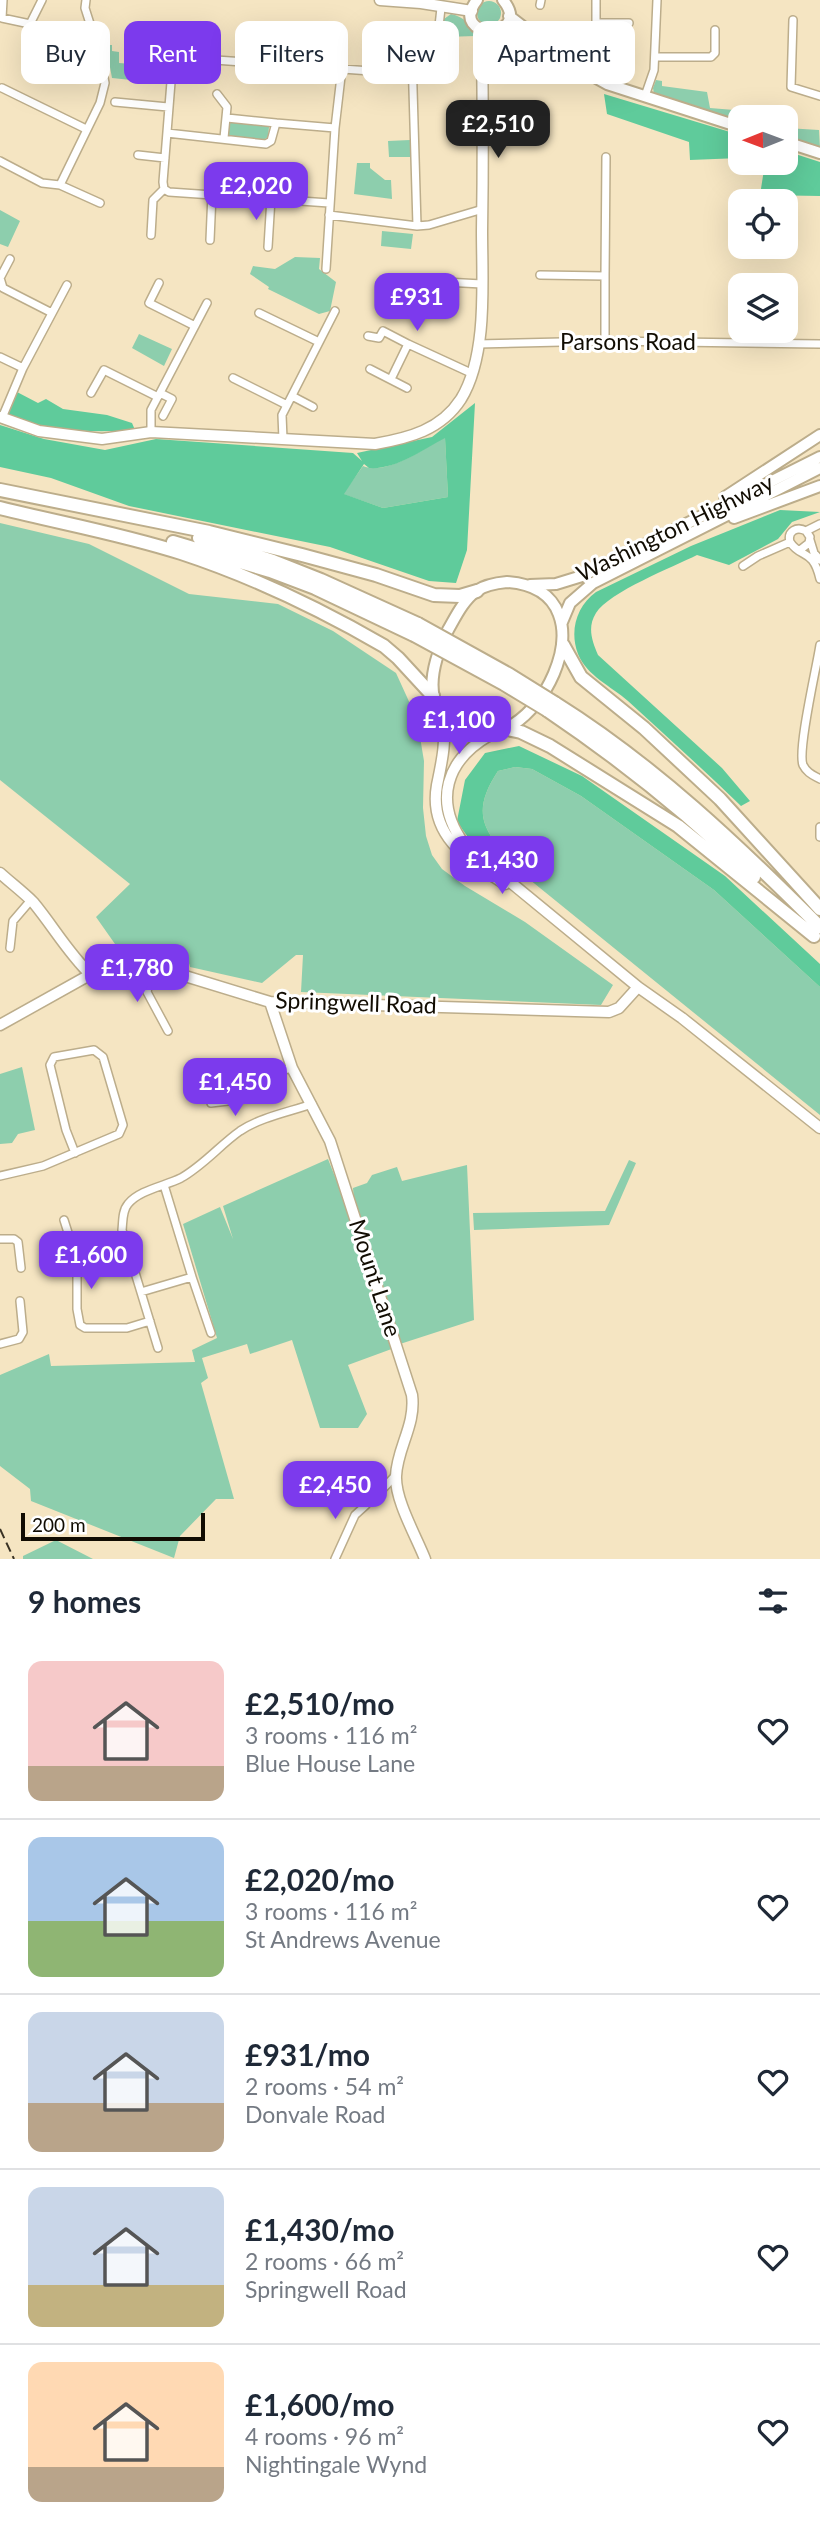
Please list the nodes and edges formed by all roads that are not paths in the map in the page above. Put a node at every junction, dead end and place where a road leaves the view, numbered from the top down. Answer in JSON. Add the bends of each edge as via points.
{"nodes":[{"id":1,"x":3,"y":0,"type":"edge"},
{"id":2,"x":42,"y":0,"type":"edge"},
{"id":3,"x":86,"y":0,"type":"edge"},
{"id":4,"x":380,"y":0,"type":"edge"},
{"id":5,"x":477,"y":0,"type":"edge"},
{"id":6,"x":503,"y":0,"type":"edge"},
{"id":7,"x":596,"y":0,"type":"edge"},
{"id":8,"x":657,"y":0,"type":"edge"},
{"id":9,"x":421,"y":2,"type":"edge"},
{"id":10,"x":441,"y":8,"type":"junction"},
{"id":11,"x":472,"y":11,"type":"junction"},
{"id":12,"x":509,"y":16,"type":"junction"},
{"id":13,"x":793,"y":20,"type":"dead end"},
{"id":14,"x":1,"y":21,"type":"edge"},
{"id":15,"x":89,"y":21,"type":"edge"},
{"id":16,"x":440,"y":21,"type":"edge"},
{"id":17,"x":506,"y":21,"type":"edge"},
{"id":18,"x":596,"y":21,"type":"edge"},
{"id":19,"x":473,"y":22,"type":"edge"},
{"id":20,"x":715,"y":30,"type":"dead end"},
{"id":21,"x":655,"y":57,"type":"junction"},
{"id":22,"x":105,"y":84,"type":"edge"},
{"id":23,"x":170,"y":84,"type":"edge"},
{"id":24,"x":340,"y":84,"type":"edge"},
{"id":25,"x":413,"y":84,"type":"edge"},
{"id":26,"x":482,"y":84,"type":"edge"},
{"id":27,"x":2,"y":88,"type":"dead end"},
{"id":28,"x":217,"y":94,"type":"dead end"},
{"id":29,"x":645,"y":96,"type":"junction"},
{"id":30,"x":820,"y":96,"type":"edge"},
{"id":31,"x":115,"y":102,"type":"dead end"},
{"id":32,"x":168,"y":107,"type":"junction"},
{"id":33,"x":227,"y":118,"type":"junction"},
{"id":34,"x":276,"y":123,"type":"junction"},
{"id":35,"x":728,"y":123,"type":"edge"},
{"id":36,"x":335,"y":128,"type":"junction"},
{"id":37,"x":86,"y":129,"type":"junction"},
{"id":38,"x":167,"y":133,"type":"junction"},
{"id":39,"x":224,"y":138,"type":"junction"},
{"id":40,"x":798,"y":146,"type":"edge"},
{"id":41,"x":820,"y":153,"type":"edge"},
{"id":42,"x":138,"y":155,"type":"dead end"},
{"id":43,"x":606,"y":157,"type":"dead end"},
{"id":44,"x":165,"y":158,"type":"junction"},
{"id":45,"x":0,"y":161,"type":"edge"},
{"id":46,"x":60,"y":185,"type":"junction"},
{"id":47,"x":164,"y":189,"type":"junction"},
{"id":48,"x":212,"y":194,"type":"junction"},
{"id":49,"x":271,"y":198,"type":"junction"},
{"id":50,"x":329,"y":202,"type":"junction"},
{"id":51,"x":100,"y":203,"type":"dead end"},
{"id":52,"x":483,"y":209,"type":"junction"},
{"id":53,"x":329,"y":215,"type":"junction"},
{"id":54,"x":416,"y":226,"type":"junction"},
{"id":55,"x":151,"y":235,"type":"dead end"},
{"id":56,"x":210,"y":240,"type":"dead end"},
{"id":57,"x":268,"y":247,"type":"dead end"},
{"id":58,"x":10,"y":258,"type":"dead end"},
{"id":59,"x":326,"y":270,"type":"dead end"},
{"id":60,"x":540,"y":275,"type":"dead end"},
{"id":61,"x":605,"y":276,"type":"junction"},
{"id":62,"x":159,"y":283,"type":"dead end"},
{"id":63,"x":380,"y":284,"type":"dead end"},
{"id":64,"x":482,"y":284,"type":"junction"},
{"id":65,"x":68,"y":285,"type":"dead end"},
{"id":66,"x":207,"y":303,"type":"dead end"},
{"id":67,"x":335,"y":311,"type":"dead end"},
{"id":68,"x":52,"y":313,"type":"junction"},
{"id":69,"x":259,"y":313,"type":"dead end"},
{"id":70,"x":195,"y":326,"type":"junction"},
{"id":71,"x":368,"y":336,"type":"dead end"},
{"id":72,"x":605,"y":341,"type":"junction"},
{"id":73,"x":319,"y":342,"type":"junction"},
{"id":74,"x":408,"y":344,"type":"junction"},
{"id":75,"x":478,"y":344,"type":"junction"},
{"id":76,"x":820,"y":344,"type":"edge"},
{"id":77,"x":0,"y":357,"type":"edge"},
{"id":78,"x":23,"y":368,"type":"junction"},
{"id":79,"x":370,"y":369,"type":"dead end"},
{"id":80,"x":471,"y":373,"type":"junction"},
{"id":81,"x":233,"y":378,"type":"dead end"},
{"id":82,"x":391,"y":379,"type":"junction"},
{"id":83,"x":407,"y":388,"type":"dead end"},
{"id":84,"x":91,"y":393,"type":"dead end"},
{"id":85,"x":159,"y":395,"type":"junction"},
{"id":86,"x":292,"y":396,"type":"junction"},
{"id":87,"x":287,"y":405,"type":"junction"},
{"id":88,"x":313,"y":407,"type":"dead end"},
{"id":89,"x":163,"y":416,"type":"dead end"},
{"id":90,"x":1,"y":417,"type":"edge"},
{"id":91,"x":151,"y":432,"type":"junction"},
{"id":92,"x":820,"y":436,"type":"edge"},
{"id":93,"x":283,"y":439,"type":"junction"},
{"id":94,"x":820,"y":457,"type":"edge"},
{"id":95,"x":820,"y":468,"type":"edge"},
{"id":96,"x":820,"y":486,"type":"edge"},
{"id":97,"x":0,"y":490,"type":"edge"},
{"id":98,"x":0,"y":508,"type":"edge"},
{"id":99,"x":87,"y":508,"type":"junction"},
{"id":100,"x":820,"y":524,"type":"edge"},
{"id":101,"x":687,"y":529,"type":"junction"},
{"id":102,"x":806,"y":531,"type":"junction"},
{"id":103,"x":810,"y":540,"type":"junction"},
{"id":104,"x":790,"y":542,"type":"junction"},
{"id":105,"x":800,"y":550,"type":"junction"},
{"id":106,"x":819,"y":563,"type":"edge"},
{"id":107,"x":743,"y":566,"type":"dead end"},
{"id":108,"x":820,"y":579,"type":"edge"},
{"id":109,"x":527,"y":585,"type":"junction"},
{"id":110,"x":477,"y":591,"type":"junction"},
{"id":111,"x":562,"y":622,"type":"junction"},
{"id":112,"x":416,"y":630,"type":"junction"},
{"id":113,"x":563,"y":645,"type":"junction"},
{"id":114,"x":820,"y":645,"type":"edge"},
{"id":115,"x":433,"y":696,"type":"junction"},
{"id":116,"x":442,"y":716,"type":"junction"},
{"id":117,"x":506,"y":729,"type":"junction"},
{"id":118,"x":490,"y":735,"type":"junction"},
{"id":119,"x":820,"y":779,"type":"edge"},
{"id":120,"x":820,"y":827,"type":"edge"},
{"id":121,"x":820,"y":837,"type":"edge"},
{"id":122,"x":0,"y":873,"type":"edge"},
{"id":123,"x":31,"y":900,"type":"junction"},
{"id":124,"x":540,"y":908,"type":"junction"},
{"id":125,"x":820,"y":909,"type":"edge"},
{"id":126,"x":818,"y":935,"type":"edge"},
{"id":127,"x":10,"y":948,"type":"dead end"},
{"id":128,"x":151,"y":971,"type":"junction"},
{"id":129,"x":91,"y":975,"type":"junction"},
{"id":130,"x":638,"y":987,"type":"junction"},
{"id":131,"x":270,"y":1002,"type":"junction"},
{"id":132,"x":0,"y":1025,"type":"edge"},
{"id":133,"x":167,"y":1031,"type":"dead end"},
{"id":134,"x":292,"y":1068,"type":"junction"},
{"id":135,"x":205,"y":1075,"type":"dead end"},
{"id":136,"x":312,"y":1104,"type":"junction"},
{"id":137,"x":820,"y":1128,"type":"edge"},
{"id":138,"x":75,"y":1153,"type":"junction"},
{"id":139,"x":0,"y":1176,"type":"edge"},
{"id":140,"x":164,"y":1185,"type":"junction"},
{"id":141,"x":64,"y":1220,"type":"dead end"},
{"id":142,"x":0,"y":1239,"type":"edge"},
{"id":143,"x":20,"y":1268,"type":"dead end"},
{"id":144,"x":192,"y":1277,"type":"junction"},
{"id":145,"x":141,"y":1292,"type":"junction"},
{"id":146,"x":20,"y":1301,"type":"dead end"},
{"id":147,"x":150,"y":1321,"type":"junction"},
{"id":148,"x":211,"y":1333,"type":"dead end"},
{"id":149,"x":0,"y":1344,"type":"edge"},
{"id":150,"x":158,"y":1348,"type":"dead end"},
{"id":151,"x":396,"y":1475,"type":"junction"},
{"id":152,"x":335,"y":1559,"type":"edge"},
{"id":153,"x":425,"y":1559,"type":"edge"}],
"edges":[{"from":1,"to":14,"type":"street"},
{"from":2,"to":14,"type":"street","via":[[30,24]]},
{"from":3,"to":15,"type":"street"},
{"from":4,"to":9,"type":"street"},
{"from":5,"to":11,"type":"main road"},
{"from":6,"to":12,"type":"main road"},
{"from":7,"to":18,"type":"street"},
{"from":8,"to":21,"type":"street"},
{"from":9,"to":10,"type":"street"},
{"from":10,"to":11,"type":"street"},
{"from":10,"to":16,"type":"street"},
{"from":11,"to":19,"type":"main road"},
{"from":12,"to":17,"type":"main road"},
{"from":12,"to":29,"type":"main road","via":[[573,65],[607,84]]},
{"from":13,"to":30,"type":"street","via":[[791,87]]},
{"from":20,"to":21,"type":"street","via":[[711,57]]},
{"from":21,"to":29,"type":"street"},
{"from":22,"to":37,"type":"street"},
{"from":23,"to":32,"type":"street"},
{"from":24,"to":36,"type":"street"},
{"from":25,"to":54,"type":"street"},
{"from":26,"to":52,"type":"street"},
{"from":27,"to":37,"type":"street"},
{"from":28,"to":33,"type":"street","via":[[227,107]]},
{"from":29,"to":35,"type":"main road"},
{"from":31,"to":32,"type":"street"},
{"from":32,"to":38,"type":"street"},
{"from":33,"to":34,"type":"street"},
{"from":33,"to":39,"type":"street"},
{"from":34,"to":36,"type":"street"},
{"from":34,"to":39,"type":"street","via":[[267,144]]},
{"from":36,"to":50,"type":"street"},
{"from":37,"to":46,"type":"street"},
{"from":38,"to":39,"type":"street"},
{"from":38,"to":44,"type":"street"},
{"from":40,"to":41,"type":"main road"},
{"from":42,"to":44,"type":"street"},
{"from":43,"to":61,"type":"street"},
{"from":44,"to":47,"type":"street"},
{"from":45,"to":46,"type":"street","via":[[42,183]]},
{"from":46,"to":51,"type":"street"},
{"from":47,"to":48,"type":"street"},
{"from":47,"to":55,"type":"street","via":[[153,200]]},
{"from":48,"to":49,"type":"street"},
{"from":48,"to":56,"type":"street"},
{"from":49,"to":50,"type":"street"},
{"from":49,"to":57,"type":"street"},
{"from":50,"to":53,"type":"street"},
{"from":52,"to":54,"type":"street"},
{"from":52,"to":64,"type":"street"},
{"from":53,"to":54,"type":"street"},
{"from":53,"to":59,"type":"street"},
{"from":58,"to":68,"type":"street","via":[[0,278],[4,288]]},
{"from":60,"to":61,"type":"street"},
{"from":61,"to":72,"type":"street"},
{"from":62,"to":70,"type":"street","via":[[149,303]]},
{"from":63,"to":64,"type":"street","via":[[407,280]]},
{"from":64,"to":75,"type":"street"},
{"from":65,"to":68,"type":"street"},
{"from":66,"to":70,"type":"street"},
{"from":67,"to":73,"type":"street"},
{"from":68,"to":78,"type":"street"},
{"from":69,"to":73,"type":"street"},
{"from":70,"to":85,"type":"street"},
{"from":71,"to":74,"type":"street","via":[[379,338],[383,331]]},
{"from":72,"to":75,"type":"street","name":"Parsons Road"},
{"from":72,"to":76,"type":"street","name":"Parsons Road"},
{"from":73,"to":86,"type":"street"},
{"from":74,"to":80,"type":"street"},
{"from":74,"to":82,"type":"street"},
{"from":75,"to":80,"type":"street"},
{"from":77,"to":78,"type":"street"},
{"from":78,"to":90,"type":"street"},
{"from":79,"to":82,"type":"street"},
{"from":80,"to":93,"type":"street","via":[[461,399],[438,425],[409,439],[375,444]]},
{"from":81,"to":87,"type":"street"},
{"from":82,"to":83,"type":"street"},
{"from":84,"to":85,"type":"street","via":[[104,370]]},
{"from":85,"to":89,"type":"street","via":[[172,399]]},
{"from":85,"to":91,"type":"street","via":[[151,410]]},
{"from":86,"to":87,"type":"street"},
{"from":86,"to":88,"type":"street"},
{"from":87,"to":93,"type":"street","via":[[282,415]]},
{"from":90,"to":91,"type":"street","via":[[39,430],[102,439]]},
{"from":91,"to":93,"type":"street"},
{"from":92,"to":101,"type":"main road"},
{"from":94,"to":101,"type":"main road","name":"Washington Highway"},
{"from":95,"to":101,"type":"main road","name":"Washington Highway"},
{"from":96,"to":101,"type":"main road"},
{"from":97,"to":99,"type":"highway"},
{"from":98,"to":112,"type":"highway","via":[[150,536],[236,561]]},
{"from":98,"to":115,"type":"highway","via":[[160,547],[255,581],[384,646]]},
{"from":99,"to":110,"type":"highway","via":[[302,555],[434,595]]},
{"from":99,"to":112,"type":"highway","via":[[273,561],[321,580]]},
{"from":100,"to":102,"type":"street"},
{"from":101,"to":109,"type":"main road","name":"Washington Highway","via":[[582,576],[556,584]]},
{"from":101,"to":111,"type":"main road","name":"Washington Highway","via":[[593,583],[570,603]]},
{"from":102,"to":103,"type":"street"},
{"from":102,"to":104,"type":"street","via":[[793,531]]},
{"from":103,"to":105,"type":"street"},
{"from":103,"to":106,"type":"street"},
{"from":104,"to":105,"type":"street"},
{"from":104,"to":107,"type":"street"},
{"from":105,"to":106,"type":"street"},
{"from":106,"to":108,"type":"street"},
{"from":109,"to":110,"type":"main road","via":[[506,582]]},
{"from":109,"to":111,"type":"main road","via":[[545,596]]},
{"from":110,"to":115,"type":"main road","via":[[464,603],[444,640],[433,674]]},
{"from":111,"to":113,"type":"main road"},
{"from":112,"to":126,"type":"highway","bridge":true,"via":[[459,659],[551,706],[674,804]]},
{"from":113,"to":117,"type":"main road","via":[[541,694]]},
{"from":113,"to":125,"type":"highway","via":[[581,677],[720,799]]},
{"from":114,"to":119,"type":"street","via":[[803,764]]},
{"from":115,"to":116,"type":"main road"},
{"from":116,"to":118,"type":"main road","via":[[464,732]]},
{"from":116,"to":124,"type":"street","via":[[446,738],[436,798],[443,832],[472,863]]},
{"from":117,"to":118,"type":"main road"},
{"from":117,"to":126,"type":"highway","via":[[550,746],[678,826]]},
{"from":118,"to":124,"type":"street","via":[[468,749],[452,771],[449,818],[464,844]]},
{"from":120,"to":121,"type":"street"},
{"from":122,"to":123,"type":"street"},
{"from":123,"to":127,"type":"street","via":[[13,921]]},
{"from":123,"to":129,"type":"street"},
{"from":124,"to":130,"type":"street"},
{"from":128,"to":129,"type":"street","name":"Springwell Road","via":[[110,967]]},
{"from":128,"to":131,"type":"street","name":"Springwell Road","via":[[185,976]]},
{"from":128,"to":133,"type":"street","via":[[147,992]]},
{"from":129,"to":132,"type":"street","name":"Springwell Road"},
{"from":130,"to":131,"type":"street","name":"Springwell Road","via":[[609,1012]]},
{"from":130,"to":137,"type":"street"},
{"from":131,"to":134,"type":"street","name":"Mount Lane"},
{"from":134,"to":135,"type":"street","via":[[252,1079],[239,1097],[228,1101],[211,1102]]},
{"from":134,"to":136,"type":"street","name":"Mount Lane"},
{"from":136,"to":140,"type":"street","via":[[240,1131],[216,1153]]},
{"from":136,"to":151,"type":"street","name":"Mount Lane","via":[[334,1154],[412,1395],[412,1422]]},
{"from":138,"to":138,"type":"street","via":[[122,1131],[98,1051],[54,1057],[50,1065]]},
{"from":138,"to":139,"type":"street"},
{"from":140,"to":144,"type":"street"},
{"from":140,"to":145,"type":"street","via":[[139,1195],[123,1215],[122,1230]]},
{"from":141,"to":147,"type":"street","via":[[77,1261],[80,1325],[127,1328]]},
{"from":142,"to":143,"type":"street","via":[[18,1242]]},
{"from":144,"to":145,"type":"street"},
{"from":144,"to":148,"type":"street"},
{"from":145,"to":147,"type":"street"},
{"from":146,"to":149,"type":"street","via":[[23,1332],[19,1339]]},
{"from":147,"to":150,"type":"street"},
{"from":151,"to":152,"type":"street","via":[[355,1515]]},
{"from":151,"to":153,"type":"street","via":[[397,1491]]}]}
